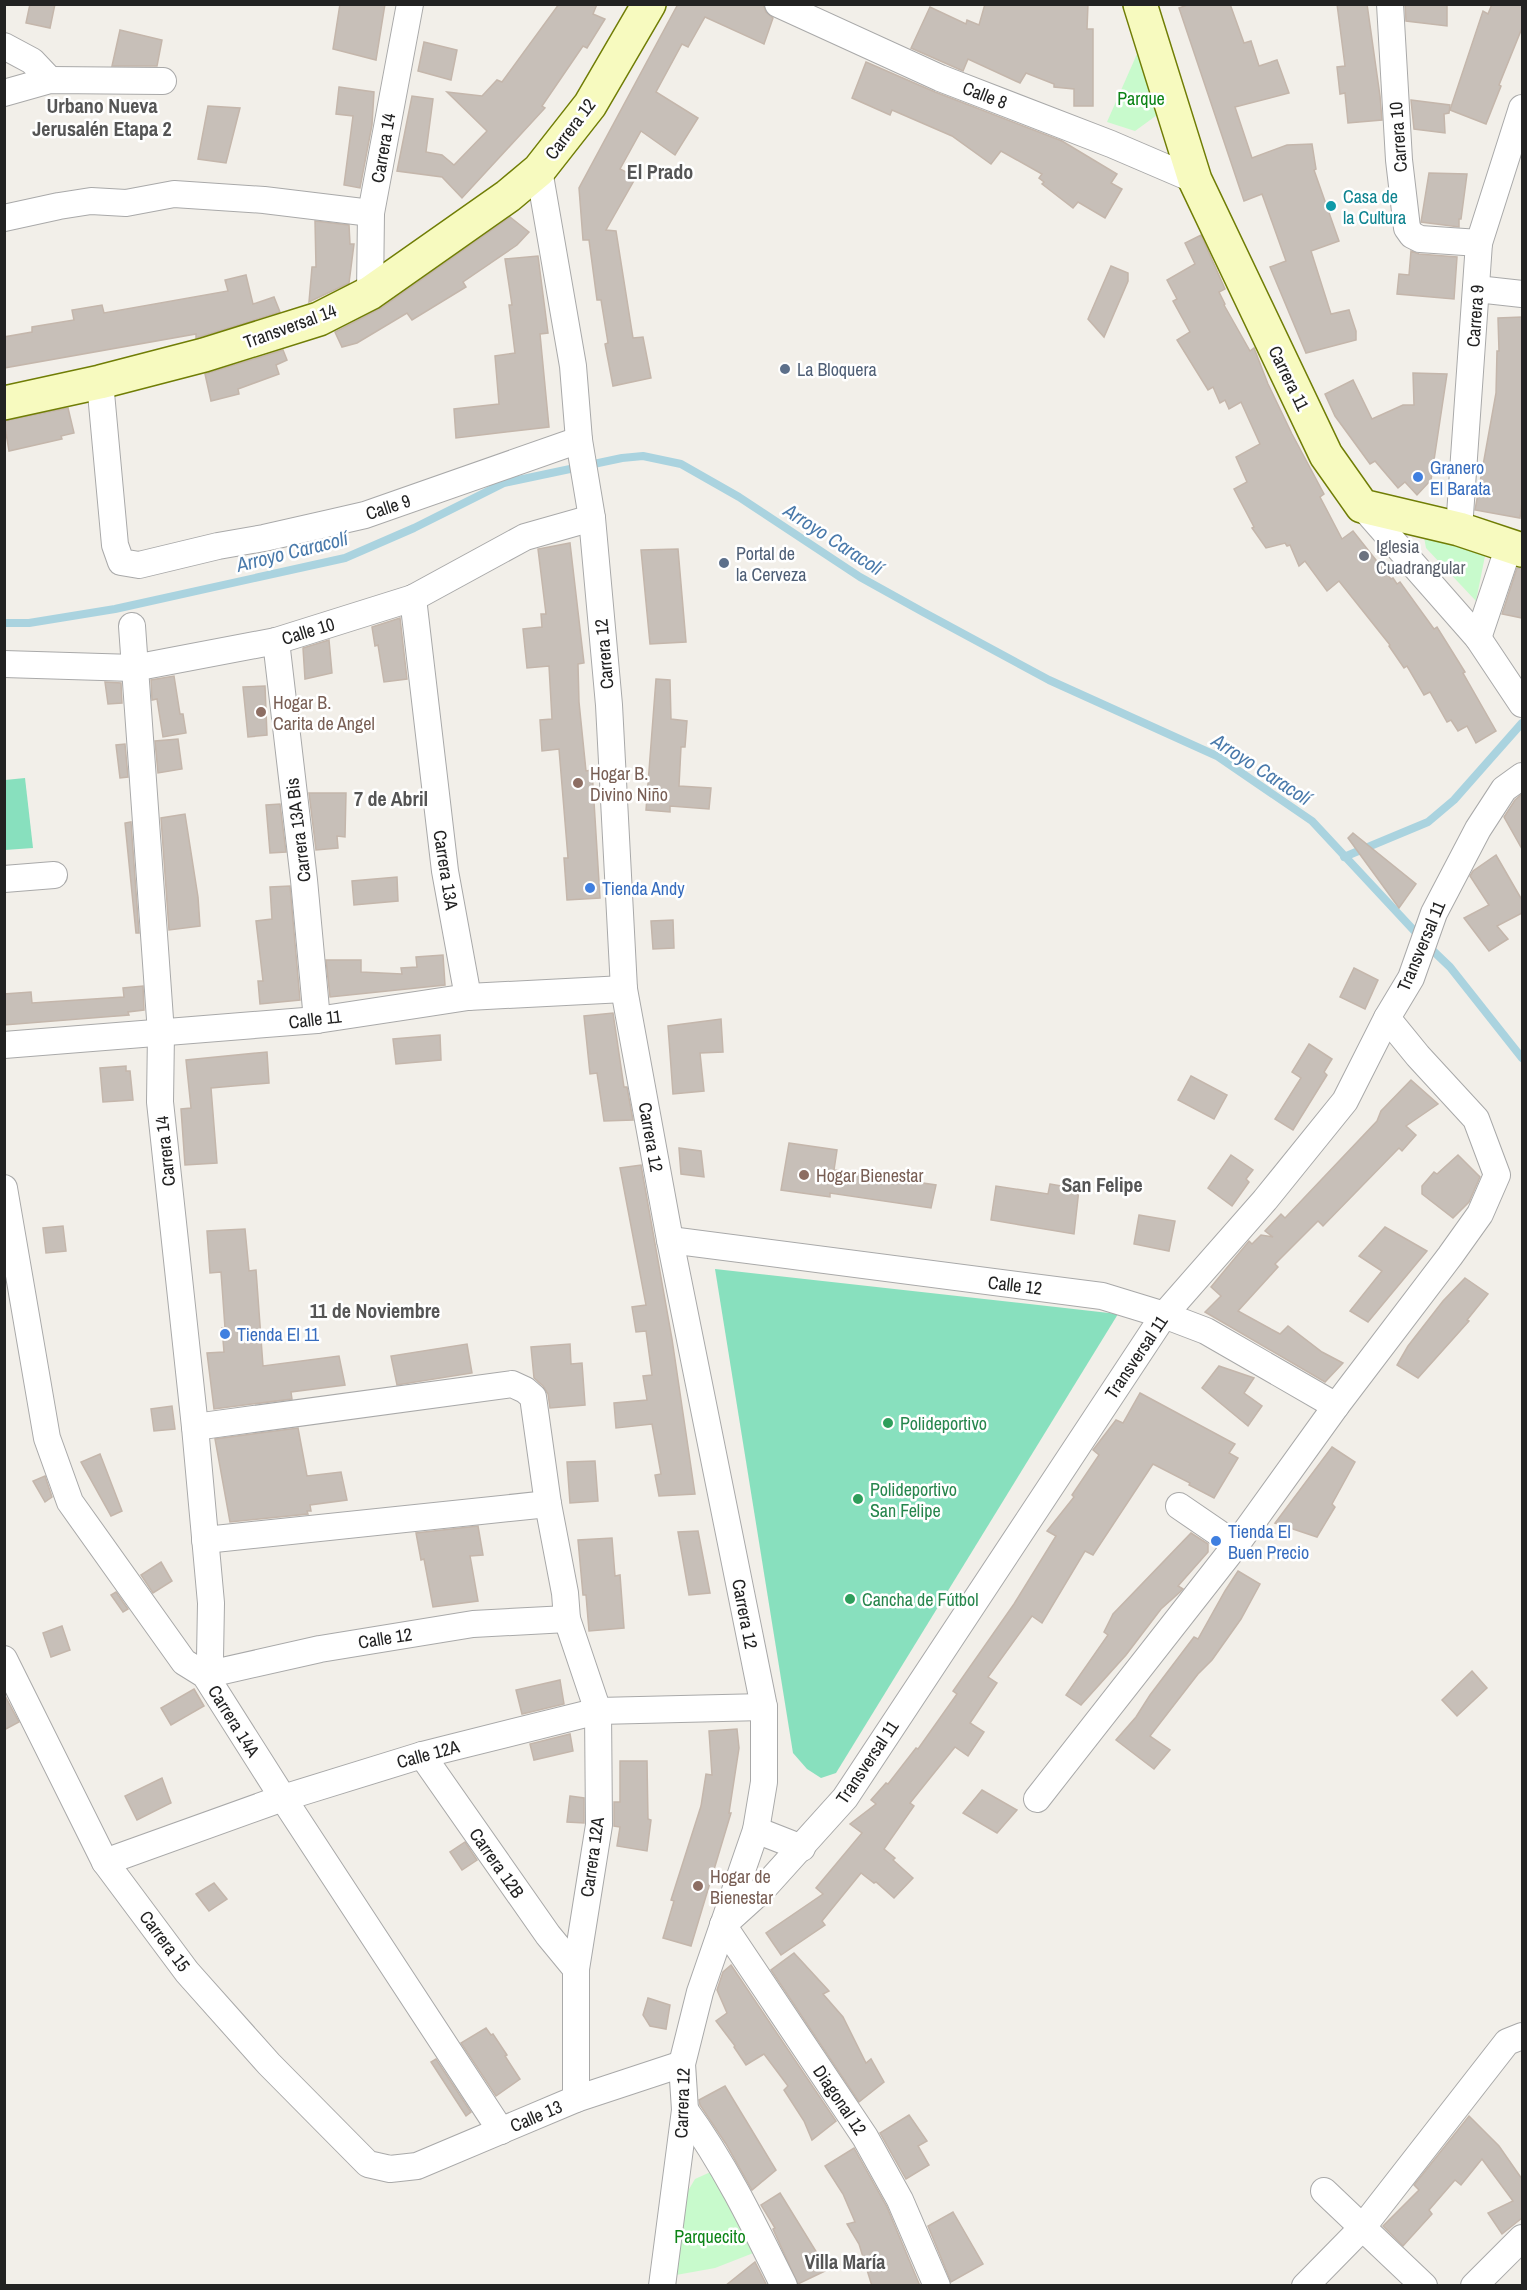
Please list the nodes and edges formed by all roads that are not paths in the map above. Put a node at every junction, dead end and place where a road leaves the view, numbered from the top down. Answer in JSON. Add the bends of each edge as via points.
{"nodes":[{"id":1,"x":410,"y":4,"type":"edge"},
{"id":2,"x":649,"y":4,"type":"edge"},
{"id":3,"x":778,"y":4,"type":"edge"},
{"id":4,"x":1140,"y":4,"type":"edge"},
{"id":5,"x":1390,"y":4,"type":"edge"},
{"id":6,"x":4,"y":46,"type":"edge"},
{"id":7,"x":50,"y":80,"type":"junction"},
{"id":8,"x":163,"y":81,"type":"dead end"},
{"id":9,"x":4,"y":93,"type":"edge"},
{"id":10,"x":1522,"y":108,"type":"edge"},
{"id":11,"x":539,"y":170,"type":"junction"},
{"id":12,"x":1195,"y":180,"type":"junction"},
{"id":13,"x":371,"y":213,"type":"junction"},
{"id":14,"x":4,"y":218,"type":"edge"},
{"id":15,"x":1479,"y":243,"type":"junction"},
{"id":16,"x":1477,"y":289,"type":"junction"},
{"id":17,"x":370,"y":293,"type":"junction"},
{"id":18,"x":1522,"y":294,"type":"edge"},
{"id":19,"x":100,"y":382,"type":"junction"},
{"id":20,"x":4,"y":403,"type":"edge"},
{"id":21,"x":581,"y":452,"type":"junction"},
{"id":22,"x":1362,"y":506,"type":"junction"},
{"id":23,"x":592,"y":518,"type":"junction"},
{"id":24,"x":1460,"y":530,"type":"junction"},
{"id":25,"x":1516,"y":548,"type":"edge"},
{"id":26,"x":413,"y":598,"type":"junction"},
{"id":27,"x":132,"y":626,"type":"dead end"},
{"id":28,"x":1478,"y":638,"type":"junction"},
{"id":29,"x":276,"y":641,"type":"junction"},
{"id":30,"x":4,"y":664,"type":"edge"},
{"id":31,"x":134,"y":668,"type":"junction"},
{"id":32,"x":1519,"y":693,"type":"edge"},
{"id":33,"x":1522,"y":776,"type":"edge"},
{"id":34,"x":54,"y":875,"type":"dead end"},
{"id":35,"x":4,"y":879,"type":"edge"},
{"id":36,"x":624,"y":989,"type":"junction"},
{"id":37,"x":468,"y":997,"type":"junction"},
{"id":38,"x":1388,"y":1018,"type":"junction"},
{"id":39,"x":316,"y":1020,"type":"junction"},
{"id":40,"x":161,"y":1033,"type":"junction"},
{"id":41,"x":4,"y":1045,"type":"edge"},
{"id":42,"x":4,"y":1188,"type":"edge"},
{"id":43,"x":670,"y":1240,"type":"junction"},
{"id":44,"x":1164,"y":1315,"type":"junction"},
{"id":45,"x":1336,"y":1406,"type":"junction"},
{"id":46,"x":195,"y":1427,"type":"junction"},
{"id":47,"x":548,"y":1504,"type":"junction"},
{"id":48,"x":1179,"y":1506,"type":"dead end"},
{"id":49,"x":205,"y":1540,"type":"junction"},
{"id":50,"x":1236,"y":1545,"type":"junction"},
{"id":51,"x":567,"y":1619,"type":"junction"},
{"id":52,"x":4,"y":1659,"type":"edge"},
{"id":53,"x":205,"y":1675,"type":"junction"},
{"id":54,"x":764,"y":1707,"type":"junction"},
{"id":55,"x":598,"y":1711,"type":"junction"},
{"id":56,"x":422,"y":1755,"type":"junction"},
{"id":57,"x":283,"y":1798,"type":"junction"},
{"id":58,"x":1037,"y":1799,"type":"dead end"},
{"id":59,"x":756,"y":1830,"type":"junction"},
{"id":60,"x":802,"y":1848,"type":"junction"},
{"id":61,"x":105,"y":1862,"type":"junction"},
{"id":62,"x":723,"y":1925,"type":"junction"},
{"id":63,"x":576,"y":1969,"type":"junction"},
{"id":64,"x":1522,"y":2036,"type":"edge"},
{"id":65,"x":682,"y":2064,"type":"junction"},
{"id":66,"x":576,"y":2099,"type":"junction"},
{"id":67,"x":685,"y":2110,"type":"junction"},
{"id":68,"x":501,"y":2131,"type":"junction"},
{"id":69,"x":390,"y":2169,"type":"joint"},
{"id":70,"x":1324,"y":2191,"type":"dead end"},
{"id":71,"x":1362,"y":2228,"type":"junction"},
{"id":72,"x":1522,"y":2238,"type":"edge"},
{"id":73,"x":662,"y":2286,"type":"edge"},
{"id":74,"x":784,"y":2286,"type":"edge"},
{"id":75,"x":937,"y":2286,"type":"edge"},
{"id":76,"x":1305,"y":2286,"type":"edge"},
{"id":77,"x":1424,"y":2286,"type":"edge"},
{"id":78,"x":1474,"y":2286,"type":"edge"}],
"edges":[{"from":1,"to":13,"type":"street","name":"Carrera 14"},
{"from":2,"to":11,"type":"street","name":"Carrera 12","via":[[590,105]]},
{"from":3,"to":12,"type":"street","name":"Calle 8","via":[[940,78]]},
{"from":4,"to":12,"type":"street","name":"Carrera 11"},
{"from":5,"to":15,"type":"street","name":"Carrera 10","via":[[1407,228],[1420,239]]},
{"from":6,"to":7,"type":"street","via":[[32,61]]},
{"from":7,"to":8,"type":"street"},
{"from":7,"to":9,"type":"street"},
{"from":10,"to":15,"type":"street","name":"Carrera 9"},
{"from":11,"to":17,"type":"street","name":"Transversal 14"},
{"from":11,"to":21,"type":"street","name":"Carrera 12","via":[[573,366]]},
{"from":12,"to":22,"type":"street","name":"Carrera 11","via":[[1326,455]]},
{"from":13,"to":14,"type":"street","via":[[174,194],[126,202],[81,202]]},
{"from":13,"to":17,"type":"street","name":"Carrera 14"},
{"from":15,"to":16,"type":"street","name":"Carrera 9"},
{"from":16,"to":18,"type":"street"},
{"from":16,"to":24,"type":"street","name":"Carrera 9"},
{"from":17,"to":19,"type":"street","name":"Transversal 14","via":[[320,319]]},
{"from":19,"to":20,"type":"street","name":"Transversal 14"},
{"from":19,"to":21,"type":"street","name":"Calle 9","via":[[115,545],[121,562],[139,565],[365,515]]},
{"from":21,"to":23,"type":"street","name":"Carrera 12"},
{"from":22,"to":24,"type":"street"},
{"from":22,"to":28,"type":"street","name":"Carrera 11"},
{"from":23,"to":26,"type":"street","name":"Calle 10","via":[[525,537]]},
{"from":23,"to":36,"type":"street","name":"Carrera 12","via":[[609,705]]},
{"from":24,"to":25,"type":"street"},
{"from":25,"to":28,"type":"street"},
{"from":26,"to":29,"type":"street","name":"Calle 10"},
{"from":26,"to":37,"type":"street","name":"Carrera 13A","via":[[445,871]]},
{"from":27,"to":31,"type":"street","name":"Carrera 14"},
{"from":28,"to":32,"type":"street","name":"Carrera 11"},
{"from":29,"to":31,"type":"street","name":"Calle 10"},
{"from":29,"to":39,"type":"street","name":"Carrera 13A Bis"},
{"from":30,"to":31,"type":"street","name":"Calle 10"},
{"from":31,"to":40,"type":"street","name":"Carrera 14"},
{"from":33,"to":38,"type":"street","name":"Transversal 11","via":[[1504,789],[1478,830],[1434,913],[1412,978]]},
{"from":34,"to":35,"type":"street"},
{"from":36,"to":37,"type":"street","name":"Calle 11"},
{"from":36,"to":43,"type":"street","name":"Carrera 12"},
{"from":37,"to":39,"type":"street","name":"Calle 11"},
{"from":38,"to":44,"type":"street","name":"Transversal 11","via":[[1345,1101]]},
{"from":38,"to":45,"type":"street","via":[[1476,1119],[1497,1175],[1480,1214]]},
{"from":39,"to":40,"type":"street","name":"Calle 11"},
{"from":40,"to":41,"type":"street","name":"Calle 11"},
{"from":40,"to":46,"type":"street","name":"Carrera 14","via":[[160,1102]]},
{"from":42,"to":53,"type":"street","name":"Carrera 14A","via":[[46,1438],[70,1502],[184,1662]]},
{"from":43,"to":44,"type":"street","name":"Calle 12","via":[[1102,1296]]},
{"from":43,"to":54,"type":"street","name":"Carrera 12"},
{"from":44,"to":45,"type":"street","name":"Calle 12","via":[[1206,1331]]},
{"from":44,"to":60,"type":"street","name":"Transversal 11","via":[[845,1798]]},
{"from":45,"to":50,"type":"street"},
{"from":46,"to":47,"type":"street","name":"Carrera 12A","via":[[512,1384],[533,1397]]},
{"from":46,"to":49,"type":"street","name":"Carrera 14"},
{"from":47,"to":49,"type":"street"},
{"from":47,"to":51,"type":"street","name":"Carrera 12A"},
{"from":48,"to":50,"type":"street"},
{"from":49,"to":53,"type":"street","name":"Carrera 14","via":[[211,1603],[210,1658]]},
{"from":50,"to":58,"type":"street"},
{"from":51,"to":53,"type":"street","name":"Calle 12","via":[[473,1624],[320,1649]]},
{"from":51,"to":55,"type":"street","name":"Carrera 12A"},
{"from":52,"to":61,"type":"street","name":"Carrera 15"},
{"from":53,"to":57,"type":"street","name":"Carrera 14A"},
{"from":54,"to":55,"type":"street","name":"Calle 12A"},
{"from":54,"to":59,"type":"street","name":"Carrera 12","via":[[764,1782]]},
{"from":55,"to":56,"type":"street","name":"Calle 12A"},
{"from":55,"to":63,"type":"street","name":"Carrera 12A","via":[[599,1825]]},
{"from":56,"to":57,"type":"street","name":"Calle 12A"},
{"from":56,"to":63,"type":"street","name":"Carrera 12B"},
{"from":57,"to":61,"type":"street","name":"Calle 12A"},
{"from":57,"to":68,"type":"street","name":"Carrera 14A"},
{"from":59,"to":60,"type":"street"},
{"from":59,"to":62,"type":"street","name":"Carrera 12"},
{"from":60,"to":62,"type":"street","name":"Transversal 11"},
{"from":61,"to":69,"type":"street","name":"Carrera 15","via":[[187,1972],[269,2064],[368,2164]]},
{"from":62,"to":65,"type":"street","name":"Carrera 12","via":[[700,1992]]},
{"from":62,"to":75,"type":"street","name":"Diagonal 12","via":[[865,2137],[900,2200]]},
{"from":63,"to":66,"type":"street","name":"Carrera 12A"},
{"from":64,"to":71,"type":"street","via":[[1507,2042]]},
{"from":65,"to":66,"type":"street","name":"Calle 13"},
{"from":65,"to":67,"type":"street","name":"Carrera 12"},
{"from":66,"to":68,"type":"street","name":"Calle 13"},
{"from":67,"to":73,"type":"street","name":"Carrera 12"},
{"from":67,"to":74,"type":"street","via":[[732,2182]]},
{"from":68,"to":69,"type":"street","name":"Calle 13","via":[[417,2166]]},
{"from":70,"to":71,"type":"street"},
{"from":71,"to":76,"type":"street"},
{"from":71,"to":77,"type":"street"},
{"from":72,"to":78,"type":"street"}]}
